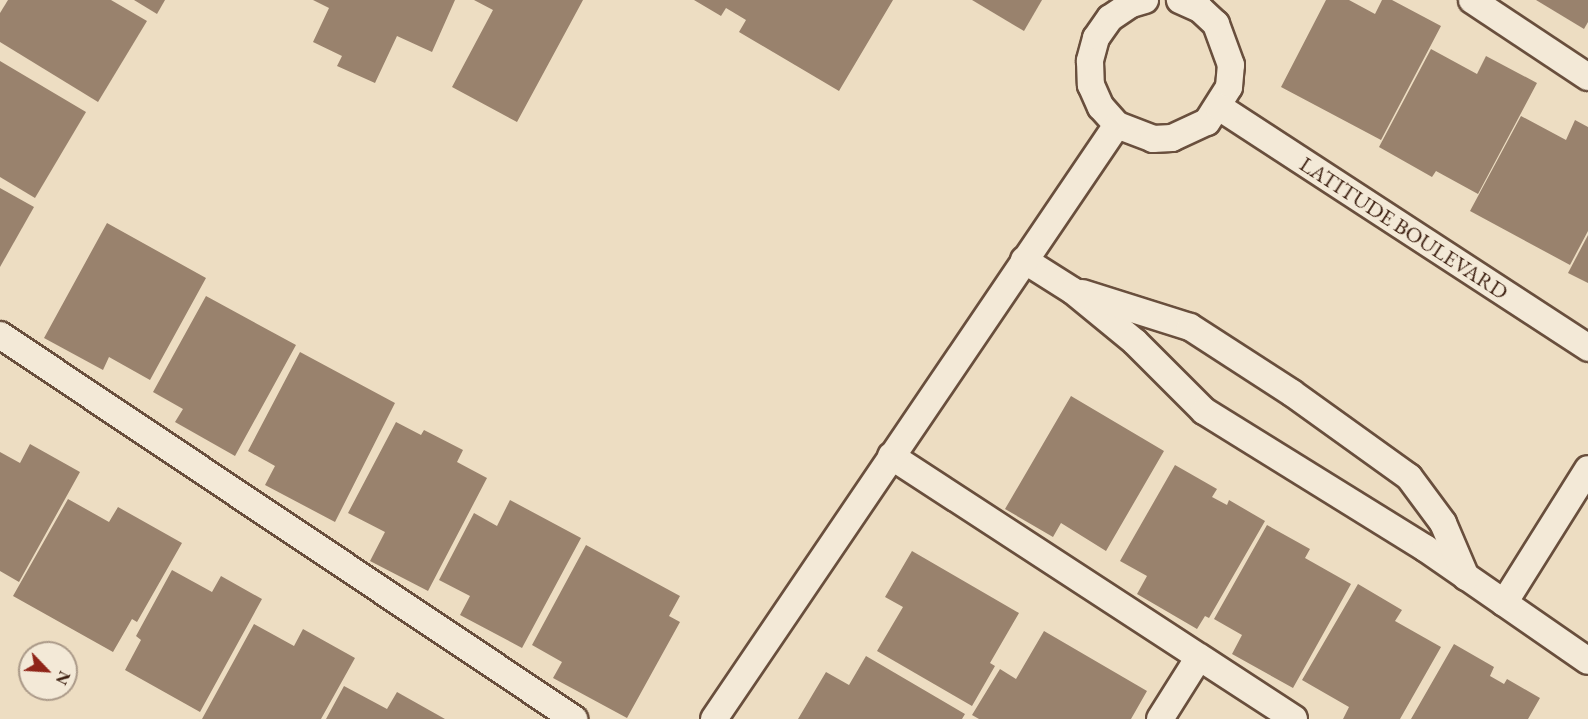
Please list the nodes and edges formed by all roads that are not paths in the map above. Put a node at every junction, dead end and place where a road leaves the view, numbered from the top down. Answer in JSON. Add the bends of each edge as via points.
{"nodes":[{"id":1,"x":1144,"y":0,"type":"edge"},
{"id":2,"x":1472,"y":0,"type":"edge"},
{"id":3,"x":1195,"y":3,"type":"edge"},
{"id":4,"x":1588,"y":77,"type":"edge"},
{"id":5,"x":1219,"y":107,"type":"junction"},
{"id":6,"x":1117,"y":125,"type":"junction"},
{"id":7,"x":1024,"y":260,"type":"junction"},
{"id":8,"x":1073,"y":291,"type":"junction"},
{"id":9,"x":0,"y":335,"type":"edge"},
{"id":10,"x":1588,"y":348,"type":"edge"},
{"id":11,"x":891,"y":456,"type":"junction"},
{"id":12,"x":1588,"y":469,"type":"edge"},
{"id":13,"x":1466,"y":577,"type":"junction"},
{"id":14,"x":1504,"y":603,"type":"junction"},
{"id":15,"x":1199,"y":657,"type":"junction"},
{"id":16,"x":1588,"y":661,"type":"edge"},
{"id":17,"x":574,"y":719,"type":"edge"},
{"id":18,"x":714,"y":719,"type":"edge"},
{"id":19,"x":1160,"y":719,"type":"edge"},
{"id":20,"x":1294,"y":719,"type":"edge"}],
"edges":[{"from":1,"to":6,"type":"lane","via":[[1110,18],[1096,38],[1090,61],[1091,85],[1101,107]]},
{"from":2,"to":4,"type":"lane"},
{"from":3,"to":5,"type":"lane","via":[[1216,24],[1231,64],[1229,87]]},
{"from":5,"to":6,"type":"lane","via":[[1207,122],[1172,138],[1152,139]]},
{"from":5,"to":10,"type":"lane","name":"LATITUDE BOULEVARD"},
{"from":6,"to":7,"type":"lane"},
{"from":7,"to":8,"type":"lane"},
{"from":7,"to":11,"type":"lane"},
{"from":8,"to":13,"type":"lane","via":[[1135,342],[1204,411]]},
{"from":8,"to":13,"type":"lane","via":[[1190,327],[1292,393],[1409,477],[1443,523]]},
{"from":9,"to":17,"type":"lane"},
{"from":11,"to":15,"type":"lane"},
{"from":11,"to":18,"type":"lane"},
{"from":12,"to":14,"type":"lane"},
{"from":13,"to":14,"type":"lane"},
{"from":14,"to":16,"type":"lane"},
{"from":15,"to":19,"type":"lane"},
{"from":15,"to":20,"type":"lane"}]}
